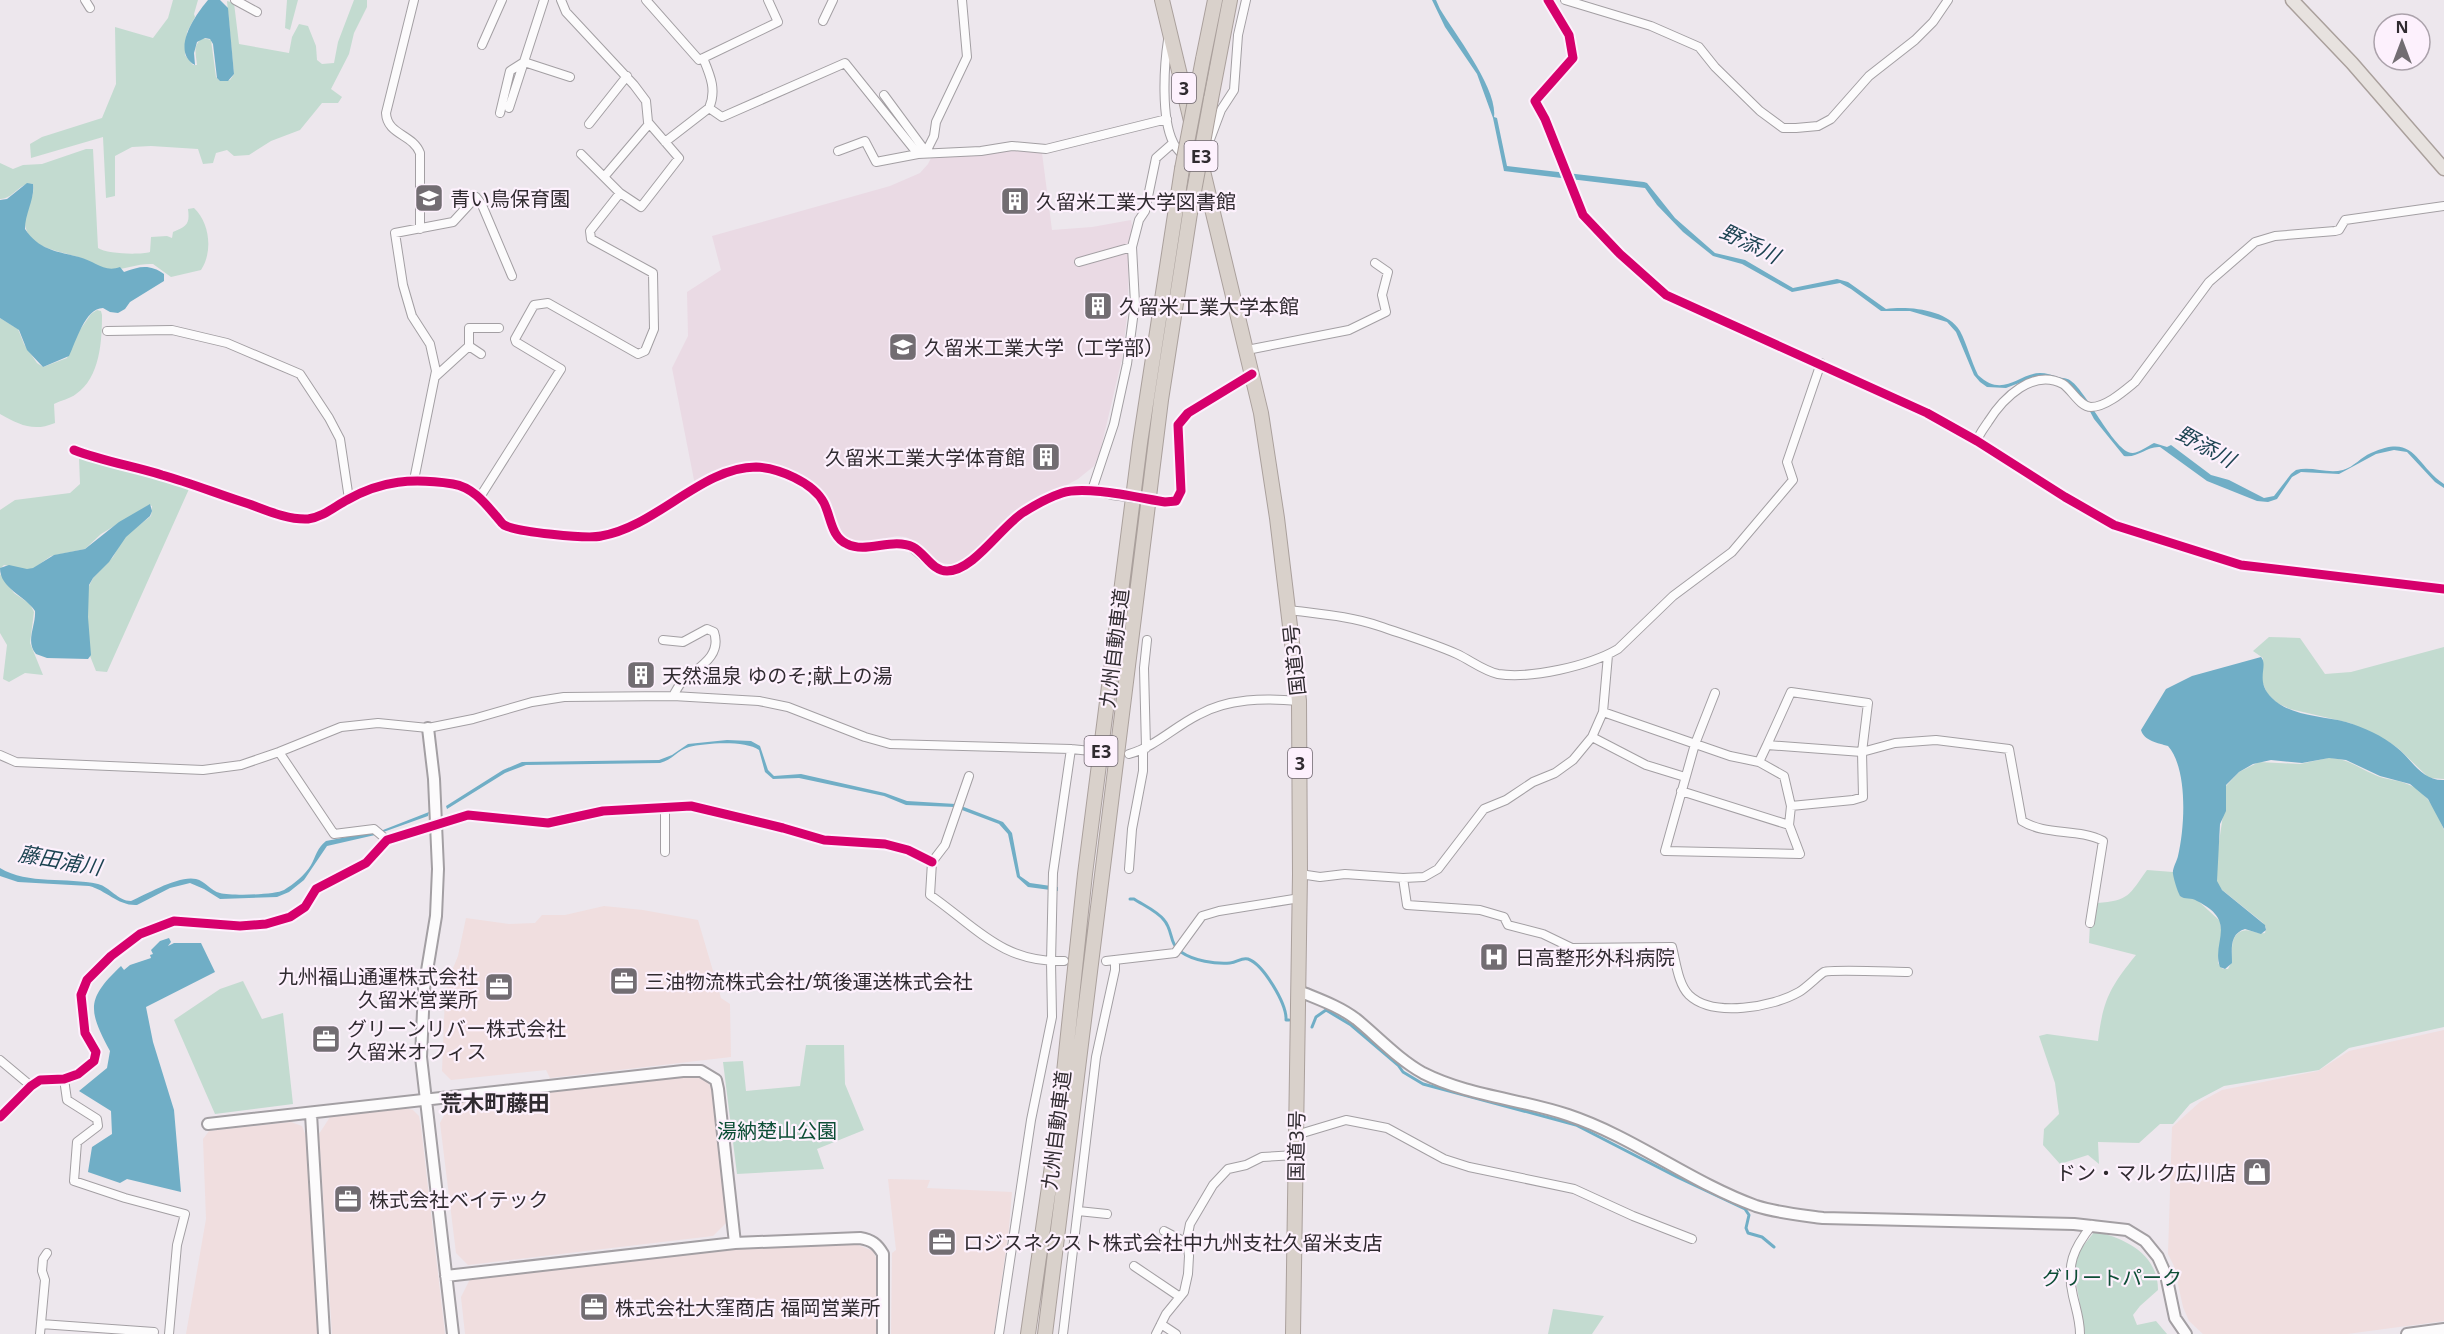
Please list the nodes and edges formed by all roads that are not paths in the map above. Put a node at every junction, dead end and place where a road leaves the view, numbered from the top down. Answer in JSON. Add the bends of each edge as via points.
{"nodes":[{"id":1,"x":85,"y":0,"type":"edge"},
{"id":2,"x":235,"y":0,"type":"edge"},
{"id":3,"x":414,"y":0,"type":"edge"},
{"id":4,"x":502,"y":0,"type":"edge"},
{"id":5,"x":544,"y":0,"type":"edge"},
{"id":6,"x":561,"y":0,"type":"edge"},
{"id":7,"x":646,"y":0,"type":"edge"},
{"id":8,"x":768,"y":0,"type":"edge"},
{"id":9,"x":833,"y":0,"type":"edge"},
{"id":10,"x":962,"y":0,"type":"edge"},
{"id":11,"x":1162,"y":0,"type":"edge"},
{"id":12,"x":1215,"y":0,"type":"edge"},
{"id":13,"x":1230,"y":0,"type":"edge"},
{"id":14,"x":1246,"y":0,"type":"edge"},
{"id":15,"x":1548,"y":0,"type":"edge"},
{"id":16,"x":1565,"y":0,"type":"edge"},
{"id":17,"x":1948,"y":0,"type":"edge"},
{"id":18,"x":2292,"y":0,"type":"edge"},
{"id":19,"x":90,"y":8,"type":"dead end"},
{"id":20,"x":257,"y":12,"type":"dead end"},
{"id":21,"x":823,"y":21,"type":"dead end"},
{"id":22,"x":1170,"y":33,"type":"junction"},
{"id":23,"x":482,"y":45,"type":"dead end"},
{"id":24,"x":703,"y":58,"type":"junction"},
{"id":25,"x":524,"y":63,"type":"junction"},
{"id":26,"x":570,"y":76,"type":"dead end"},
{"id":27,"x":627,"y":76,"type":"junction"},
{"id":28,"x":884,"y":95,"type":"dead end"},
{"id":29,"x":509,"y":108,"type":"dead end"},
{"id":30,"x":709,"y":108,"type":"junction"},
{"id":31,"x":500,"y":113,"type":"dead end"},
{"id":32,"x":1167,"y":119,"type":"junction"},
{"id":33,"x":589,"y":124,"type":"dead end"},
{"id":34,"x":649,"y":124,"type":"junction"},
{"id":35,"x":665,"y":142,"type":"junction"},
{"id":36,"x":1173,"y":143,"type":"junction"},
{"id":37,"x":838,"y":151,"type":"dead end"},
{"id":38,"x":922,"y":153,"type":"junction"},
{"id":39,"x":581,"y":154,"type":"dead end"},
{"id":40,"x":1204,"y":169,"type":"junction"},
{"id":41,"x":2444,"y":170,"type":"edge"},
{"id":42,"x":604,"y":177,"type":"junction"},
{"id":43,"x":621,"y":193,"type":"junction"},
{"id":44,"x":2444,"y":206,"type":"edge"},
{"id":45,"x":420,"y":229,"type":"junction"},
{"id":46,"x":1132,"y":247,"type":"junction"},
{"id":47,"x":1079,"y":262,"type":"dead end"},
{"id":48,"x":1375,"y":263,"type":"dead end"},
{"id":49,"x":512,"y":276,"type":"dead end"},
{"id":50,"x":499,"y":328,"type":"dead end"},
{"id":51,"x":107,"y":331,"type":"dead end"},
{"id":52,"x":469,"y":346,"type":"junction"},
{"id":53,"x":1247,"y":350,"type":"junction"},
{"id":54,"x":481,"y":354,"type":"dead end"},
{"id":55,"x":1821,"y":363,"type":"junction"},
{"id":56,"x":1252,"y":374,"type":"junction"},
{"id":57,"x":435,"y":377,"type":"junction"},
{"id":58,"x":1977,"y":441,"type":"junction"},
{"id":59,"x":74,"y":450,"type":"dead end"},
{"id":60,"x":414,"y":480,"type":"junction"},
{"id":61,"x":1092,"y":490,"type":"junction"},
{"id":62,"x":480,"y":497,"type":"junction"},
{"id":63,"x":349,"y":499,"type":"junction"},
{"id":64,"x":2444,"y":589,"type":"edge"},
{"id":65,"x":1289,"y":610,"type":"junction"},
{"id":66,"x":663,"y":640,"type":"dead end"},
{"id":67,"x":1147,"y":640,"type":"dead end"},
{"id":68,"x":1608,"y":655,"type":"junction"},
{"id":69,"x":1715,"y":693,"type":"dead end"},
{"id":70,"x":673,"y":696,"type":"junction"},
{"id":71,"x":1299,"y":701,"type":"junction"},
{"id":72,"x":1603,"y":712,"type":"junction"},
{"id":73,"x":428,"y":728,"type":"junction"},
{"id":74,"x":1592,"y":737,"type":"junction"},
{"id":75,"x":1695,"y":744,"type":"junction"},
{"id":76,"x":1767,"y":746,"type":"junction"},
{"id":77,"x":1071,"y":748,"type":"junction"},
{"id":78,"x":1144,"y":749,"type":"junction"},
{"id":79,"x":279,"y":752,"type":"junction"},
{"id":80,"x":1091,"y":752,"type":"dead end"},
{"id":81,"x":1862,"y":752,"type":"junction"},
{"id":82,"x":1128,"y":754,"type":"dead end"},
{"id":83,"x":0,"y":755,"type":"edge"},
{"id":84,"x":1760,"y":762,"type":"junction"},
{"id":85,"x":969,"y":776,"type":"dead end"},
{"id":86,"x":1685,"y":777,"type":"junction"},
{"id":87,"x":1681,"y":791,"type":"junction"},
{"id":88,"x":1791,"y":806,"type":"junction"},
{"id":89,"x":665,"y":807,"type":"junction"},
{"id":90,"x":437,"y":823,"type":"junction"},
{"id":91,"x":1789,"y":825,"type":"junction"},
{"id":92,"x":384,"y":837,"type":"junction"},
{"id":93,"x":665,"y":852,"type":"dead end"},
{"id":94,"x":932,"y":862,"type":"junction"},
{"id":95,"x":1129,"y":869,"type":"dead end"},
{"id":96,"x":1300,"y":874,"type":"junction"},
{"id":97,"x":1403,"y":878,"type":"junction"},
{"id":98,"x":1300,"y":898,"type":"junction"},
{"id":99,"x":2090,"y":923,"type":"dead end"},
{"id":100,"x":1106,"y":961,"type":"dead end"},
{"id":101,"x":1115,"y":961,"type":"junction"},
{"id":102,"x":1051,"y":962,"type":"junction"},
{"id":103,"x":1064,"y":962,"type":"dead end"},
{"id":104,"x":1908,"y":972,"type":"dead end"},
{"id":105,"x":1299,"y":991,"type":"junction"},
{"id":106,"x":0,"y":1060,"type":"edge"},
{"id":107,"x":64,"y":1079,"type":"junction"},
{"id":108,"x":31,"y":1086,"type":"junction"},
{"id":109,"x":425,"y":1101,"type":"junction"},
{"id":110,"x":311,"y":1114,"type":"junction"},
{"id":111,"x":0,"y":1117,"type":"edge"},
{"id":112,"x":208,"y":1124,"type":"dead end"},
{"id":113,"x":1296,"y":1135,"type":"junction"},
{"id":114,"x":1296,"y":1155,"type":"junction"},
{"id":115,"x":1078,"y":1211,"type":"junction"},
{"id":116,"x":1107,"y":1214,"type":"dead end"},
{"id":117,"x":2092,"y":1225,"type":"junction"},
{"id":118,"x":1164,"y":1231,"type":"dead end"},
{"id":119,"x":1692,"y":1239,"type":"dead end"},
{"id":120,"x":735,"y":1243,"type":"junction"},
{"id":121,"x":1188,"y":1243,"type":"junction"},
{"id":122,"x":48,"y":1253,"type":"dead end"},
{"id":123,"x":1134,"y":1266,"type":"dead end"},
{"id":124,"x":446,"y":1276,"type":"junction"},
{"id":125,"x":1180,"y":1297,"type":"junction"},
{"id":126,"x":41,"y":1324,"type":"junction"},
{"id":127,"x":1161,"y":1324,"type":"junction"},
{"id":128,"x":2444,"y":1329,"type":"edge"},
{"id":129,"x":153,"y":1332,"type":"dead end"},
{"id":130,"x":40,"y":1334,"type":"edge"},
{"id":131,"x":169,"y":1334,"type":"edge"},
{"id":132,"x":324,"y":1334,"type":"edge"},
{"id":133,"x":453,"y":1334,"type":"edge"},
{"id":134,"x":883,"y":1334,"type":"edge"},
{"id":135,"x":999,"y":1334,"type":"edge"},
{"id":136,"x":1028,"y":1334,"type":"edge"},
{"id":137,"x":1045,"y":1334,"type":"edge"},
{"id":138,"x":1063,"y":1334,"type":"edge"},
{"id":139,"x":1156,"y":1334,"type":"edge"},
{"id":140,"x":1176,"y":1334,"type":"edge"},
{"id":141,"x":1293,"y":1334,"type":"edge"},
{"id":142,"x":2079,"y":1334,"type":"edge"},
{"id":143,"x":2186,"y":1334,"type":"edge"},
{"id":144,"x":2407,"y":1334,"type":"edge"}],
"edges":[{"from":1,"to":19,"type":"street"},
{"from":2,"to":20,"type":"street"},
{"from":3,"to":45,"type":"street","via":[[386,112],[390,128],[417,145],[420,153]]},
{"from":4,"to":23,"type":"street"},
{"from":5,"to":25,"type":"street"},
{"from":6,"to":27,"type":"street","via":[[566,12]]},
{"from":7,"to":24,"type":"street","via":[[699,60]]},
{"from":8,"to":24,"type":"street","via":[[778,22]]},
{"from":9,"to":21,"type":"street"},
{"from":10,"to":38,"type":"street","via":[[967,57],[936,122],[934,136]]},
{"from":11,"to":22,"type":"highway","name":"国道3号","number":"3"},
{"from":12,"to":136,"type":"highway","name":"九州自動車道","number":"E3","bridge":true,"via":[[1182,169],[1140,443],[1085,874],[1060,1110]]},
{"from":13,"to":137,"type":"highway","name":"九州自動車道","number":"E3","bridge":true,"via":[[1190,213],[1158,422]]},
{"from":14,"to":40,"type":"street","via":[[1238,34],[1233,90],[1221,110]]},
{"from":15,"to":55,"type":"street","via":[[1569,35],[1573,58],[1536,101],[1583,215],[1666,295]]},
{"from":16,"to":17,"type":"street","via":[[1651,26],[1699,47],[1747,99],[1783,128],[1818,126],[1831,119],[1869,76],[1933,22]]},
{"from":18,"to":41,"type":"main road"},
{"from":22,"to":32,"type":"street","via":[[1166,56]]},
{"from":22,"to":40,"type":"highway","name":"国道3号","number":"3"},
{"from":24,"to":30,"type":"street","via":[[712,79],[714,96]]},
{"from":25,"to":26,"type":"street"},
{"from":25,"to":29,"type":"street"},
{"from":25,"to":31,"type":"street","via":[[510,70]]},
{"from":27,"to":33,"type":"street"},
{"from":27,"to":34,"type":"street","via":[[646,101]]},
{"from":28,"to":38,"type":"street"},
{"from":30,"to":35,"type":"street"},
{"from":30,"to":38,"type":"street","via":[[722,117],[845,63]]},
{"from":32,"to":36,"type":"street"},
{"from":32,"to":38,"type":"street","via":[[1046,149],[1012,146]]},
{"from":34,"to":35,"type":"street"},
{"from":34,"to":42,"type":"street"},
{"from":35,"to":43,"type":"street","via":[[679,158],[641,207]]},
{"from":36,"to":40,"type":"street"},
{"from":36,"to":46,"type":"street","via":[[1156,158],[1145,211]]},
{"from":37,"to":38,"type":"street","via":[[864,141],[876,162]]},
{"from":39,"to":42,"type":"street"},
{"from":40,"to":53,"type":"highway","name":"国道3号","number":"3"},
{"from":42,"to":43,"type":"street"},
{"from":43,"to":62,"type":"street","via":[[590,231],[591,239],[653,273],[654,329],[645,351],[638,354],[548,303],[534,305],[516,342],[561,369]]},
{"from":44,"to":58,"type":"street","via":[[2345,220],[2335,231],[2275,236],[2254,242],[2209,282],[2135,382],[2119,395],[2092,407],[2085,406],[2062,384],[2043,379],[2032,382],[2004,400]]},
{"from":45,"to":49,"type":"street","via":[[453,222],[476,197]]},
{"from":45,"to":57,"type":"street","via":[[394,233],[403,285],[412,316],[430,344]]},
{"from":46,"to":47,"type":"street"},
{"from":46,"to":61,"type":"street","via":[[1135,303],[1127,364],[1114,424]]},
{"from":48,"to":53,"type":"street","via":[[1388,272],[1382,295],[1386,312],[1349,330]]},
{"from":50,"to":52,"type":"street","via":[[469,328]]},
{"from":51,"to":63,"type":"street","via":[[172,330],[227,343],[300,374],[340,439]]},
{"from":52,"to":54,"type":"street"},
{"from":52,"to":57,"type":"street"},
{"from":53,"to":56,"type":"highway","name":"国道3号","number":"3"},
{"from":55,"to":58,"type":"street"},
{"from":55,"to":68,"type":"street","via":[[1787,462],[1793,480],[1732,552],[1673,596]]},
{"from":56,"to":61,"type":"street","bridge":true,"via":[[1188,413],[1178,425],[1181,491],[1176,501]]},
{"from":56,"to":65,"type":"highway","name":"国道3号","number":"3"},
{"from":57,"to":60,"type":"street"},
{"from":58,"to":64,"type":"street","via":[[2114,525],[2241,565]]},
{"from":59,"to":63,"type":"street","via":[[285,517],[320,516]]},
{"from":60,"to":62,"type":"street","via":[[457,484]]},
{"from":60,"to":63,"type":"street","via":[[382,484]]},
{"from":61,"to":62,"type":"street","via":[[1061,493],[1022,512],[979,553],[947,571],[934,567],[916,548],[900,543],[848,545],[836,536],[823,500],[807,485],[778,471],[757,467],[734,469],[633,526],[594,537],[504,525]]},
{"from":65,"to":68,"type":"street","via":[[1376,625],[1457,654],[1495,674],[1543,673]]},
{"from":65,"to":71,"type":"highway","name":"国道3号","number":"3"},
{"from":66,"to":70,"type":"street","via":[[683,642],[707,628],[714,632],[717,641],[700,669],[682,681]]},
{"from":67,"to":78,"type":"street"},
{"from":68,"to":72,"type":"street"},
{"from":69,"to":75,"type":"street"},
{"from":70,"to":73,"type":"street","via":[[564,697]]},
{"from":70,"to":77,"type":"street","via":[[759,701],[890,744]]},
{"from":71,"to":78,"type":"street","via":[[1238,701],[1198,714]]},
{"from":71,"to":96,"type":"highway","name":"国道3号","number":"3"},
{"from":72,"to":74,"type":"street"},
{"from":72,"to":75,"type":"street"},
{"from":73,"to":79,"type":"street","via":[[378,723],[341,727]]},
{"from":73,"to":90,"type":"street"},
{"from":74,"to":86,"type":"street","via":[[1646,765]]},
{"from":74,"to":97,"type":"street","via":[[1573,760],[1555,773],[1484,809],[1438,869],[1424,877]]},
{"from":75,"to":84,"type":"street"},
{"from":75,"to":86,"type":"street"},
{"from":76,"to":81,"type":"street"},
{"from":76,"to":81,"type":"street","via":[[1791,692],[1868,703]]},
{"from":76,"to":84,"type":"street"},
{"from":77,"to":80,"type":"street"},
{"from":77,"to":102,"type":"street","via":[[1053,873]]},
{"from":78,"to":82,"type":"street"},
{"from":78,"to":95,"type":"street"},
{"from":79,"to":83,"type":"street","via":[[241,765],[203,770],[16,762]]},
{"from":79,"to":92,"type":"street","via":[[334,834],[374,829]]},
{"from":81,"to":88,"type":"street","via":[[1863,797]]},
{"from":81,"to":99,"type":"street","via":[[1895,743],[1936,740],[2009,749],[2022,821],[2031,827],[2093,836],[2103,842]]},
{"from":84,"to":88,"type":"street","via":[[1784,776]]},
{"from":85,"to":94,"type":"street","via":[[945,845]]},
{"from":86,"to":87,"type":"street"},
{"from":87,"to":91,"type":"street"},
{"from":87,"to":91,"type":"street","via":[[1665,851],[1800,854]]},
{"from":88,"to":91,"type":"street"},
{"from":89,"to":90,"type":"street","via":[[603,810],[548,823],[475,815]]},
{"from":89,"to":93,"type":"street"},
{"from":89,"to":94,"type":"street","via":[[691,806],[824,840],[885,844]]},
{"from":90,"to":92,"type":"street"},
{"from":90,"to":109,"type":"street","via":[[436,916],[422,1020]]},
{"from":92,"to":107,"type":"street","via":[[366,863],[316,889],[305,907],[290,917],[240,926],[174,921],[140,934],[87,980],[81,995],[85,1033],[96,1052],[94,1061]]},
{"from":94,"to":102,"type":"street","via":[[930,895],[990,942],[1027,958]]},
{"from":96,"to":97,"type":"street"},
{"from":96,"to":98,"type":"highway","name":"国道3号","number":"3"},
{"from":97,"to":104,"type":"street","via":[[1407,905],[1480,910],[1504,917],[1508,925],[1543,934],[1572,948],[1672,947],[1688,994],[1707,1006],[1736,1008],[1774,1002],[1798,993],[1824,972]]},
{"from":98,"to":101,"type":"street","via":[[1202,916],[1177,950]]},
{"from":98,"to":105,"type":"highway","name":"国道3号","number":"3"},
{"from":100,"to":101,"type":"street"},
{"from":101,"to":115,"type":"street","via":[[1096,1057]]},
{"from":102,"to":103,"type":"street"},
{"from":102,"to":135,"type":"street","via":[[1052,1017],[1030,1120]]},
{"from":105,"to":113,"type":"highway","name":"国道3号","number":"3"},
{"from":105,"to":117,"type":"street","via":[[1354,1018],[1424,1073],[1472,1090],[1567,1114],[1724,1193],[1758,1206],[1823,1218]]},
{"from":106,"to":108,"type":"street"},
{"from":107,"to":108,"type":"street","via":[[40,1080]]},
{"from":107,"to":131,"type":"street","via":[[67,1100],[97,1119],[98,1126],[77,1142],[74,1181],[185,1214],[177,1245]]},
{"from":108,"to":111,"type":"street"},
{"from":109,"to":110,"type":"street"},
{"from":109,"to":120,"type":"street","via":[[693,1070],[709,1073],[718,1089]]},
{"from":109,"to":124,"type":"street"},
{"from":110,"to":112,"type":"street"},
{"from":110,"to":132,"type":"street"},
{"from":113,"to":114,"type":"highway","name":"国道3号","number":"3"},
{"from":113,"to":119,"type":"street","via":[[1346,1120],[1387,1128],[1444,1159],[1574,1189]]},
{"from":114,"to":121,"type":"street","via":[[1262,1157],[1228,1169],[1213,1185],[1190,1224]]},
{"from":114,"to":141,"type":"highway","name":"国道3号","number":"3"},
{"from":115,"to":116,"type":"street"},
{"from":115,"to":138,"type":"street"},
{"from":117,"to":142,"type":"street","via":[[2072,1256],[2069,1271]]},
{"from":117,"to":143,"type":"street","via":[[2127,1230],[2145,1241],[2166,1275],[2175,1318]]},
{"from":118,"to":121,"type":"street"},
{"from":120,"to":124,"type":"street"},
{"from":120,"to":134,"type":"street","via":[[823,1238],[870,1240],[883,1254]]},
{"from":121,"to":125,"type":"street","via":[[1188,1274]]},
{"from":122,"to":126,"type":"street","via":[[43,1259]]},
{"from":123,"to":125,"type":"street"},
{"from":124,"to":133,"type":"street"},
{"from":125,"to":127,"type":"street"},
{"from":126,"to":129,"type":"street"},
{"from":126,"to":130,"type":"street"},
{"from":127,"to":139,"type":"street"},
{"from":127,"to":140,"type":"street"},
{"from":128,"to":144,"type":"street"}]}
